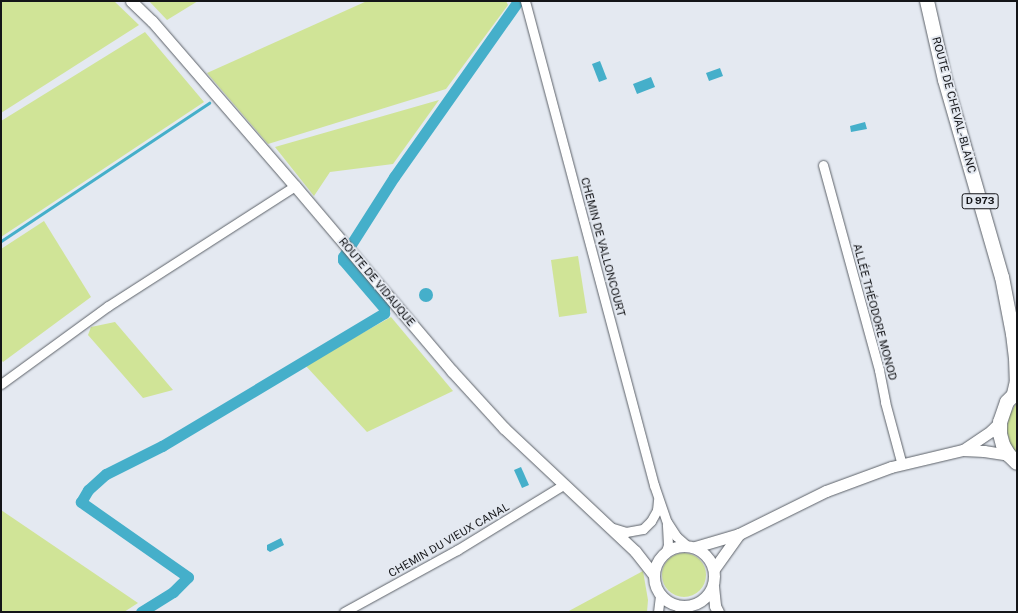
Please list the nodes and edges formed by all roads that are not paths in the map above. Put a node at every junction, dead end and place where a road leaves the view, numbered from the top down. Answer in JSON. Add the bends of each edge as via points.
{"nodes":[{"id":1,"x":131,"y":1,"type":"edge"},
{"id":2,"x":526,"y":1,"type":"edge"},
{"id":3,"x":927,"y":1,"type":"edge"},
{"id":4,"x":823,"y":165,"type":"dead end"},
{"id":5,"x":295,"y":186,"type":"junction"},
{"id":6,"x":1002,"y":277,"type":"junction"},
{"id":7,"x":1017,"y":311,"type":"edge"},
{"id":8,"x":1,"y":384,"type":"edge"},
{"id":9,"x":1016,"y":393,"type":"edge"},
{"id":10,"x":1000,"y":422,"type":"junction"},
{"id":11,"x":963,"y":450,"type":"junction"},
{"id":12,"x":1013,"y":459,"type":"edge"},
{"id":13,"x":902,"y":465,"type":"junction"},
{"id":14,"x":563,"y":485,"type":"junction"},
{"id":15,"x":659,"y":499,"type":"junction"},
{"id":16,"x":667,"y":522,"type":"junction"},
{"id":17,"x":607,"y":525,"type":"junction"},
{"id":18,"x":739,"y":534,"type":"junction"},
{"id":19,"x":691,"y":546,"type":"junction"},
{"id":20,"x":635,"y":551,"type":"junction"},
{"id":21,"x":664,"y":553,"type":"junction"},
{"id":22,"x":714,"y":569,"type":"junction"},
{"id":23,"x":654,"y":575,"type":"junction"},
{"id":24,"x":713,"y":586,"type":"junction"},
{"id":25,"x":660,"y":595,"type":"junction"},
{"id":26,"x":683,"y":608,"type":"edge"},
{"id":27,"x":344,"y":612,"type":"edge"},
{"id":28,"x":658,"y":612,"type":"edge"},
{"id":29,"x":696,"y":612,"type":"edge"},
{"id":30,"x":718,"y":612,"type":"edge"}],
"edges":[{"from":1,"to":5,"type":"street","name":"ROUTE DE VIDAUQUE","via":[[152,21]]},
{"from":2,"to":15,"type":"street","name":"CHEMIN DE VALLONCOURT"},
{"from":3,"to":6,"type":"main road","name":"ROUTE DE CHEVAL-BLANC","number":"D 973","via":[[945,80]]},
{"from":4,"to":13,"type":"street","name":"ALLÉE THÉODORE MONOD"},
{"from":5,"to":8,"type":"street","via":[[108,306]]},
{"from":5,"to":14,"type":"street","name":"ROUTE DE VIDAUQUE","via":[[452,371],[504,428]]},
{"from":6,"to":7,"type":"main road","number":"D 973"},
{"from":6,"to":9,"type":"main road","number":"D 973","via":[[1016,358]]},
{"from":9,"to":10,"type":"main road","via":[[1007,402]]},
{"from":10,"to":11,"type":"street"},
{"from":10,"to":12,"type":"main road","via":[[1000,434]]},
{"from":11,"to":12,"type":"street","via":[[984,451]]},
{"from":11,"to":13,"type":"street"},
{"from":13,"to":18,"type":"street","via":[[826,491]]},
{"from":14,"to":17,"type":"street","name":"ROUTE DE VIDAUQUE"},
{"from":14,"to":27,"type":"street","name":"CHEMIN DU VIEUX CANAL","via":[[458,550]]},
{"from":15,"to":16,"type":"street","name":"CHEMIN DE VALLONCOURT"},
{"from":15,"to":17,"type":"street","via":[[657,510],[643,529],[626,532]]},
{"from":16,"to":19,"type":"street","name":"CHEMIN DE VALLONCOURT","via":[[676,536]]},
{"from":16,"to":21,"type":"street","name":"CHEMIN DE VALLONCOURT","via":[[668,545]]},
{"from":17,"to":20,"type":"street","name":"ROUTE DE VIDAUQUE"},
{"from":18,"to":19,"type":"street"},
{"from":18,"to":22,"type":"street"},
{"from":19,"to":21,"type":"street","via":[[675,546]]},
{"from":19,"to":22,"type":"street","via":[[708,556]]},
{"from":20,"to":21,"type":"street","via":[[647,554]]},
{"from":20,"to":23,"type":"street","name":"ROUTE DE VIDAUQUE"},
{"from":21,"to":23,"type":"street","via":[[657,561]]},
{"from":22,"to":24,"type":"street"},
{"from":23,"to":25,"type":"street","via":[[655,586]]},
{"from":24,"to":26,"type":"street","via":[[707,596],[698,603]]},
{"from":24,"to":30,"type":"street"},
{"from":25,"to":26,"type":"street"},
{"from":25,"to":28,"type":"street"},
{"from":26,"to":29,"type":"street"}]}
